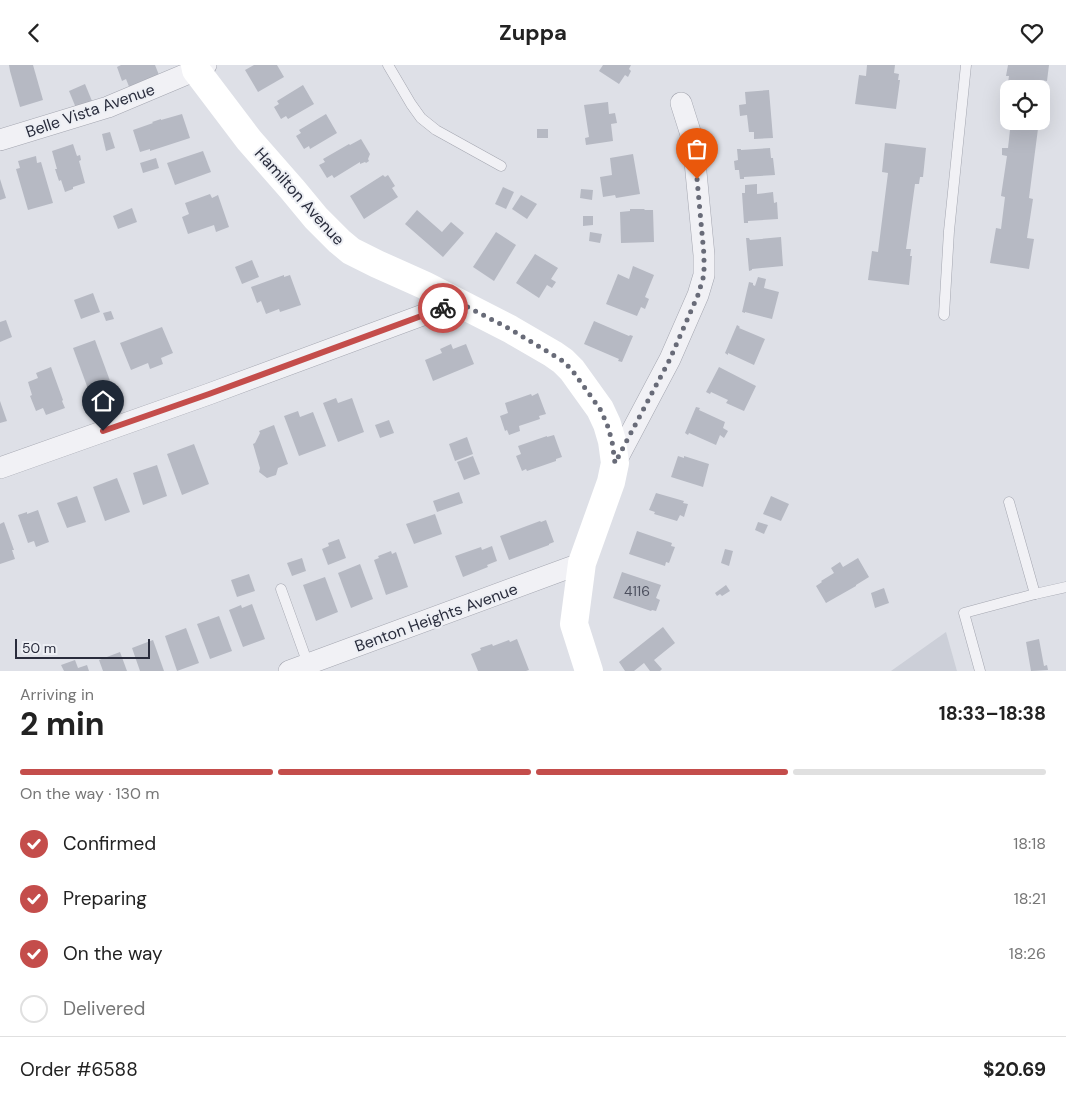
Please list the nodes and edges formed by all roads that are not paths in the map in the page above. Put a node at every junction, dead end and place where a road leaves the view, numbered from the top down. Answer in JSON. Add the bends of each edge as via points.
{"nodes":[{"id":1,"x":388,"y":65,"type":"edge"},
{"id":2,"x":966,"y":65,"type":"edge"},
{"id":3,"x":199,"y":67,"type":"edge"},
{"id":4,"x":682,"y":103,"type":"dead end"},
{"id":5,"x":0,"y":140,"type":"edge"},
{"id":6,"x":501,"y":166,"type":"dead end"},
{"id":7,"x":458,"y":302,"type":"junction"},
{"id":8,"x":944,"y":315,"type":"dead end"},
{"id":9,"x":615,"y":463,"type":"junction"},
{"id":10,"x":0,"y":469,"type":"edge"},
{"id":11,"x":1010,"y":502,"type":"dead end"},
{"id":12,"x":582,"y":563,"type":"junction"},
{"id":13,"x":1066,"y":587,"type":"edge"},
{"id":14,"x":281,"y":589,"type":"dead end"},
{"id":15,"x":1035,"y":593,"type":"junction"},
{"id":16,"x":299,"y":667,"type":"edge"},
{"id":17,"x":589,"y":671,"type":"edge"},
{"id":18,"x":980,"y":671,"type":"edge"}],
"edges":[{"from":1,"to":6,"type":"lane","via":[[422,118],[436,130]]},
{"from":2,"to":8,"type":"lane"},
{"from":3,"to":5,"type":"street","name":"Belle Vista Avenue","via":[[108,107]]},
{"from":3,"to":7,"type":"street","name":"Hamilton Avenue","via":[[249,140],[339,241],[351,251]]},
{"from":4,"to":9,"type":"street","via":[[693,141],[704,275],[670,359]]},
{"from":7,"to":9,"type":"street","name":"Hamilton Avenue","via":[[510,329],[563,361],[572,370],[607,424]]},
{"from":7,"to":10,"type":"street"},
{"from":9,"to":12,"type":"street","name":"Hamilton Avenue"},
{"from":11,"to":15,"type":"lane"},
{"from":12,"to":16,"type":"street","name":"Benton Heights Avenue"},
{"from":12,"to":17,"type":"street","name":"Hamilton Avenue","via":[[574,624]]},
{"from":13,"to":15,"type":"lane"},
{"from":14,"to":16,"type":"lane"},
{"from":15,"to":18,"type":"lane","via":[[964,613]]}]}
